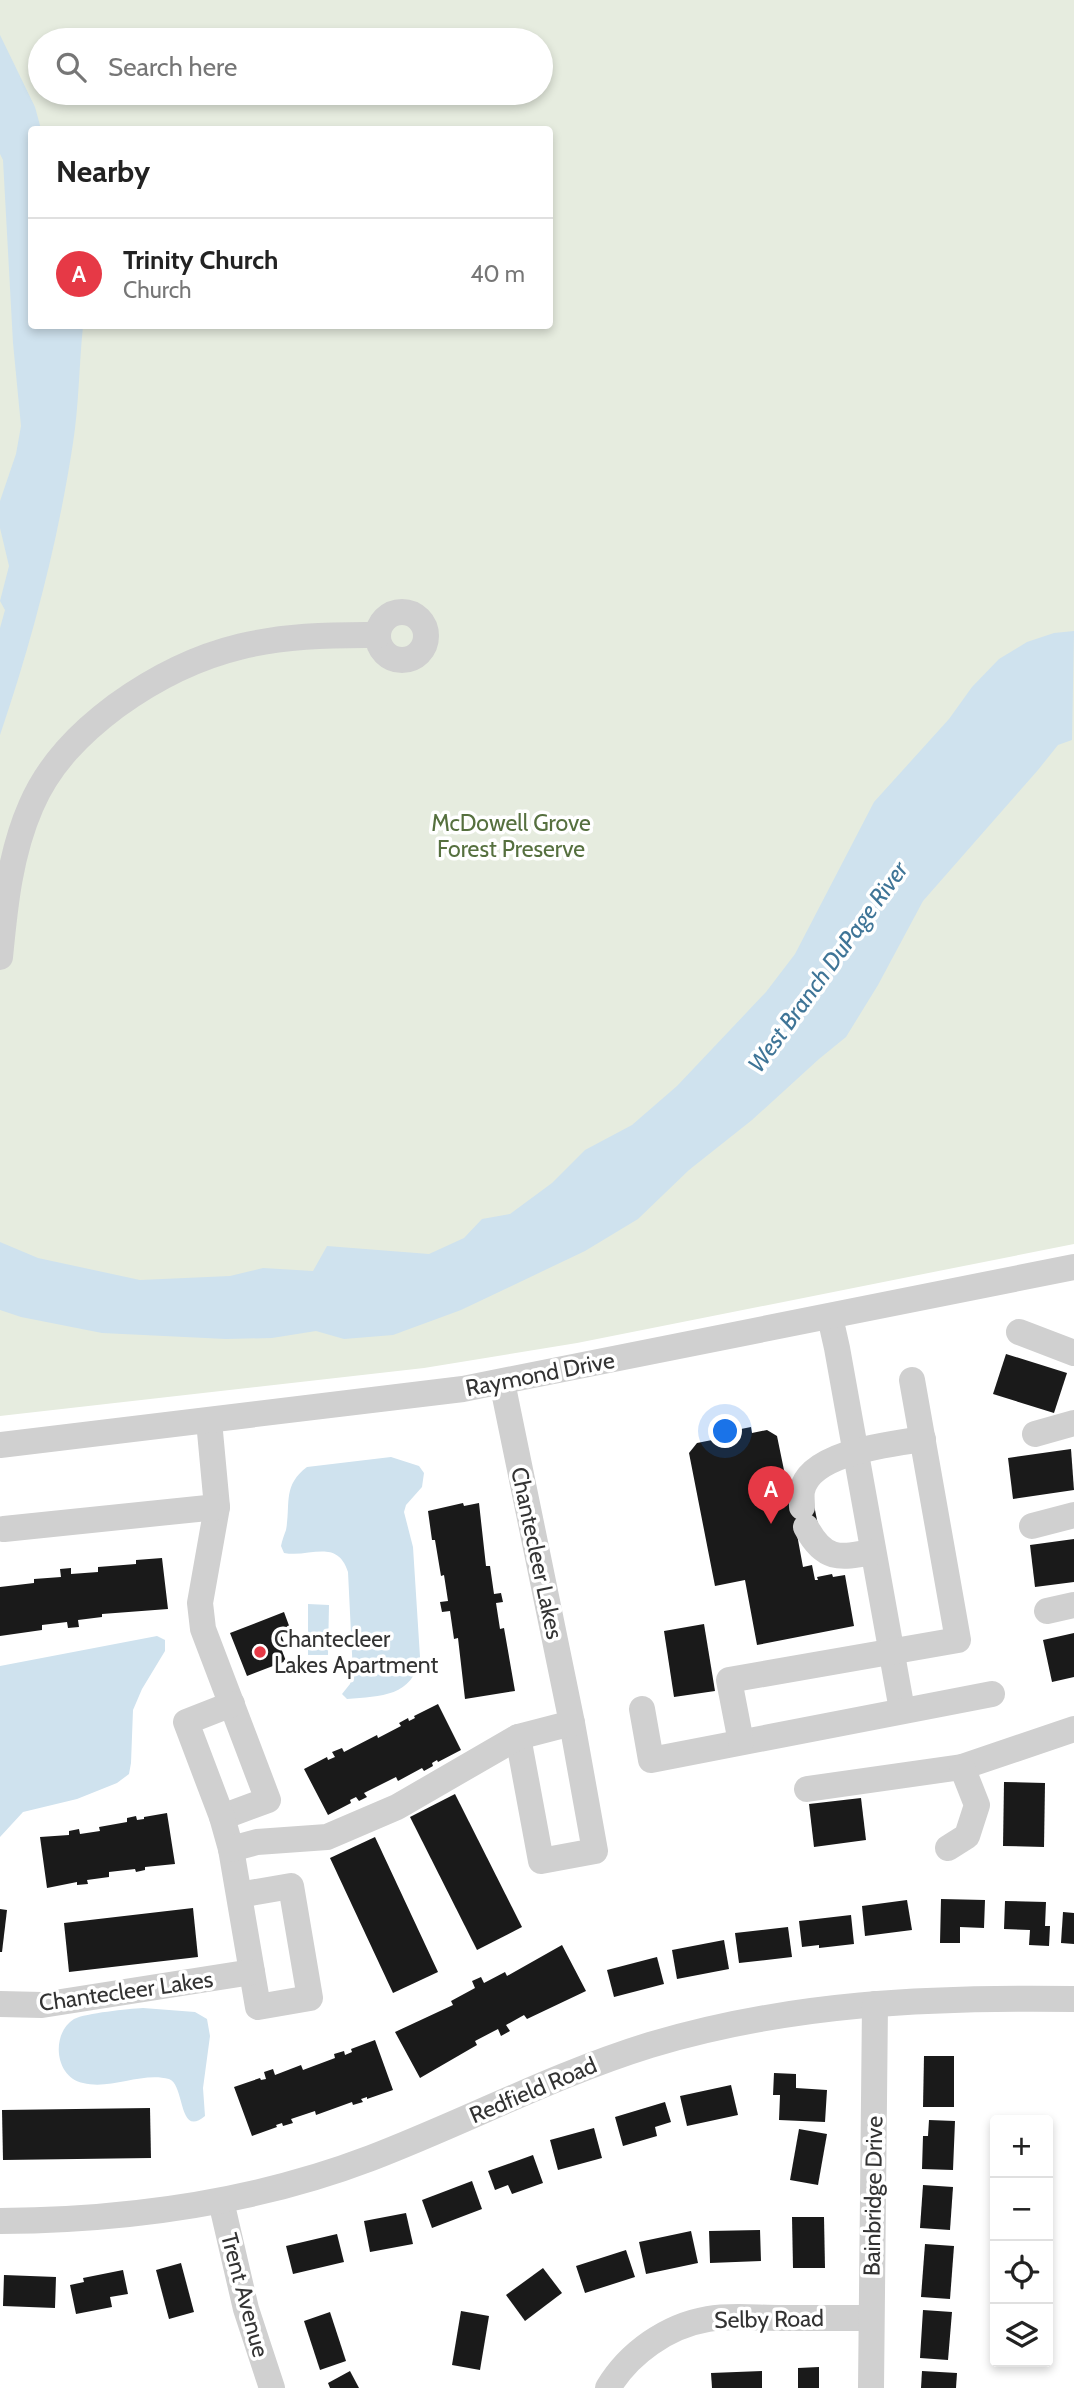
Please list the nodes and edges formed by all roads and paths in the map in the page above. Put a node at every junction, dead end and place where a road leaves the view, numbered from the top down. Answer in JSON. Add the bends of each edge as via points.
{"nodes":[{"id":1,"x":378,"y":635,"type":"dead end"},
{"id":2,"x":0,"y":957,"type":"edge"},
{"id":3,"x":1074,"y":1267,"type":"edge"},
{"id":4,"x":830,"y":1317,"type":"junction"},
{"id":5,"x":1019,"y":1332,"type":"dead end"},
{"id":6,"x":1074,"y":1353,"type":"edge"},
{"id":7,"x":912,"y":1380,"type":"dead end"},
{"id":8,"x":502,"y":1382,"type":"junction"},
{"id":9,"x":209,"y":1421,"type":"junction"},
{"id":10,"x":1074,"y":1423,"type":"edge"},
{"id":11,"x":1035,"y":1434,"type":"dead end"},
{"id":12,"x":923,"y":1438,"type":"junction"},
{"id":13,"x":0,"y":1445,"type":"edge"},
{"id":14,"x":855,"y":1451,"type":"junction"},
{"id":15,"x":217,"y":1507,"type":"junction"},
{"id":16,"x":1074,"y":1515,"type":"edge"},
{"id":17,"x":1032,"y":1526,"type":"dead end"},
{"id":18,"x":4,"y":1529,"type":"dead end"},
{"id":19,"x":873,"y":1552,"type":"junction"},
{"id":20,"x":1074,"y":1605,"type":"edge"},
{"id":21,"x":1047,"y":1611,"type":"dead end"},
{"id":22,"x":891,"y":1651,"type":"junction"},
{"id":23,"x":992,"y":1694,"type":"dead end"},
{"id":24,"x":232,"y":1704,"type":"junction"},
{"id":25,"x":642,"y":1709,"type":"dead end"},
{"id":26,"x":902,"y":1710,"type":"junction"},
{"id":27,"x":572,"y":1723,"type":"junction"},
{"id":28,"x":518,"y":1737,"type":"junction"},
{"id":29,"x":1067,"y":1737,"type":"edge"},
{"id":30,"x":741,"y":1742,"type":"junction"},
{"id":31,"x":962,"y":1767,"type":"junction"},
{"id":32,"x":807,"y":1789,"type":"dead end"},
{"id":33,"x":222,"y":1817,"type":"junction"},
{"id":34,"x":948,"y":1848,"type":"dead end"},
{"id":35,"x":231,"y":1849,"type":"junction"},
{"id":36,"x":239,"y":1895,"type":"junction"},
{"id":37,"x":252,"y":1972,"type":"junction"},
{"id":38,"x":1074,"y":1999,"type":"edge"},
{"id":39,"x":0,"y":2004,"type":"edge"},
{"id":40,"x":875,"y":2004,"type":"junction"},
{"id":41,"x":221,"y":2201,"type":"junction"},
{"id":42,"x":0,"y":2221,"type":"edge"},
{"id":43,"x":871,"y":2318,"type":"junction"},
{"id":44,"x":272,"y":2388,"type":"edge"},
{"id":45,"x":608,"y":2388,"type":"edge"},
{"id":46,"x":871,"y":2388,"type":"edge"}],
"edges":[{"from":1,"to":2,"type":"street","via":[[278,639],[202,657],[144,687],[88,728],[55,764],[21,830],[7,882]]},
{"from":3,"to":4,"type":"street","name":"Raymond Drive"},
{"from":4,"to":8,"type":"street","name":"Raymond Drive"},
{"from":4,"to":14,"type":"street"},
{"from":5,"to":6,"type":"street"},
{"from":7,"to":12,"type":"street"},
{"from":8,"to":9,"type":"street","name":"Raymond Drive"},
{"from":8,"to":27,"type":"street","name":"Chantecleer Lakes"},
{"from":9,"to":13,"type":"street","name":"Raymond Drive"},
{"from":9,"to":15,"type":"street"},
{"from":10,"to":11,"type":"street"},
{"from":12,"to":14,"type":"street"},
{"from":12,"to":22,"type":"street","via":[[958,1640]]},
{"from":14,"to":19,"type":"street"},
{"from":14,"to":19,"type":"street","via":[[830,1460],[812,1475],[802,1488],[804,1517],[823,1551],[840,1558]]},
{"from":15,"to":18,"type":"street"},
{"from":15,"to":24,"type":"street","via":[[200,1603],[204,1629]]},
{"from":16,"to":17,"type":"street"},
{"from":19,"to":22,"type":"street"},
{"from":20,"to":21,"type":"street"},
{"from":22,"to":26,"type":"street"},
{"from":22,"to":30,"type":"street","via":[[729,1680]]},
{"from":23,"to":26,"type":"street"},
{"from":24,"to":33,"type":"street","via":[[268,1800]]},
{"from":24,"to":33,"type":"street","via":[[186,1721]]},
{"from":25,"to":30,"type":"street","via":[[651,1760]]},
{"from":26,"to":30,"type":"street"},
{"from":27,"to":28,"type":"street"},
{"from":27,"to":28,"type":"street","name":"Chantecleer Lakes","via":[[595,1851],[541,1861]]},
{"from":28,"to":35,"type":"street","via":[[397,1807],[327,1837],[257,1842]]},
{"from":29,"to":31,"type":"street"},
{"from":31,"to":32,"type":"street"},
{"from":31,"to":34,"type":"street","via":[[977,1805],[967,1836]]},
{"from":33,"to":35,"type":"street"},
{"from":35,"to":36,"type":"street"},
{"from":36,"to":37,"type":"street"},
{"from":36,"to":37,"type":"street","via":[[291,1886],[310,1998],[258,2007]]},
{"from":37,"to":39,"type":"street","name":"Chantecleer Lakes","via":[[42,2006]]},
{"from":38,"to":40,"type":"street","name":"Redfield Road"},
{"from":40,"to":41,"type":"street","name":"Redfield Road","via":[[765,2017],[650,2045],[569,2073],[369,2159]]},
{"from":40,"to":43,"type":"street","name":"Bainbridge Drive"},
{"from":41,"to":42,"type":"street","name":"Redfield Road","via":[[131,2214]]},
{"from":41,"to":44,"type":"street","name":"Trent Avenue","via":[[246,2309]]},
{"from":43,"to":45,"type":"street","name":"Selby Road","via":[[722,2318],[693,2323],[647,2345]]},
{"from":43,"to":46,"type":"street","name":"Bainbridge Drive"}]}
